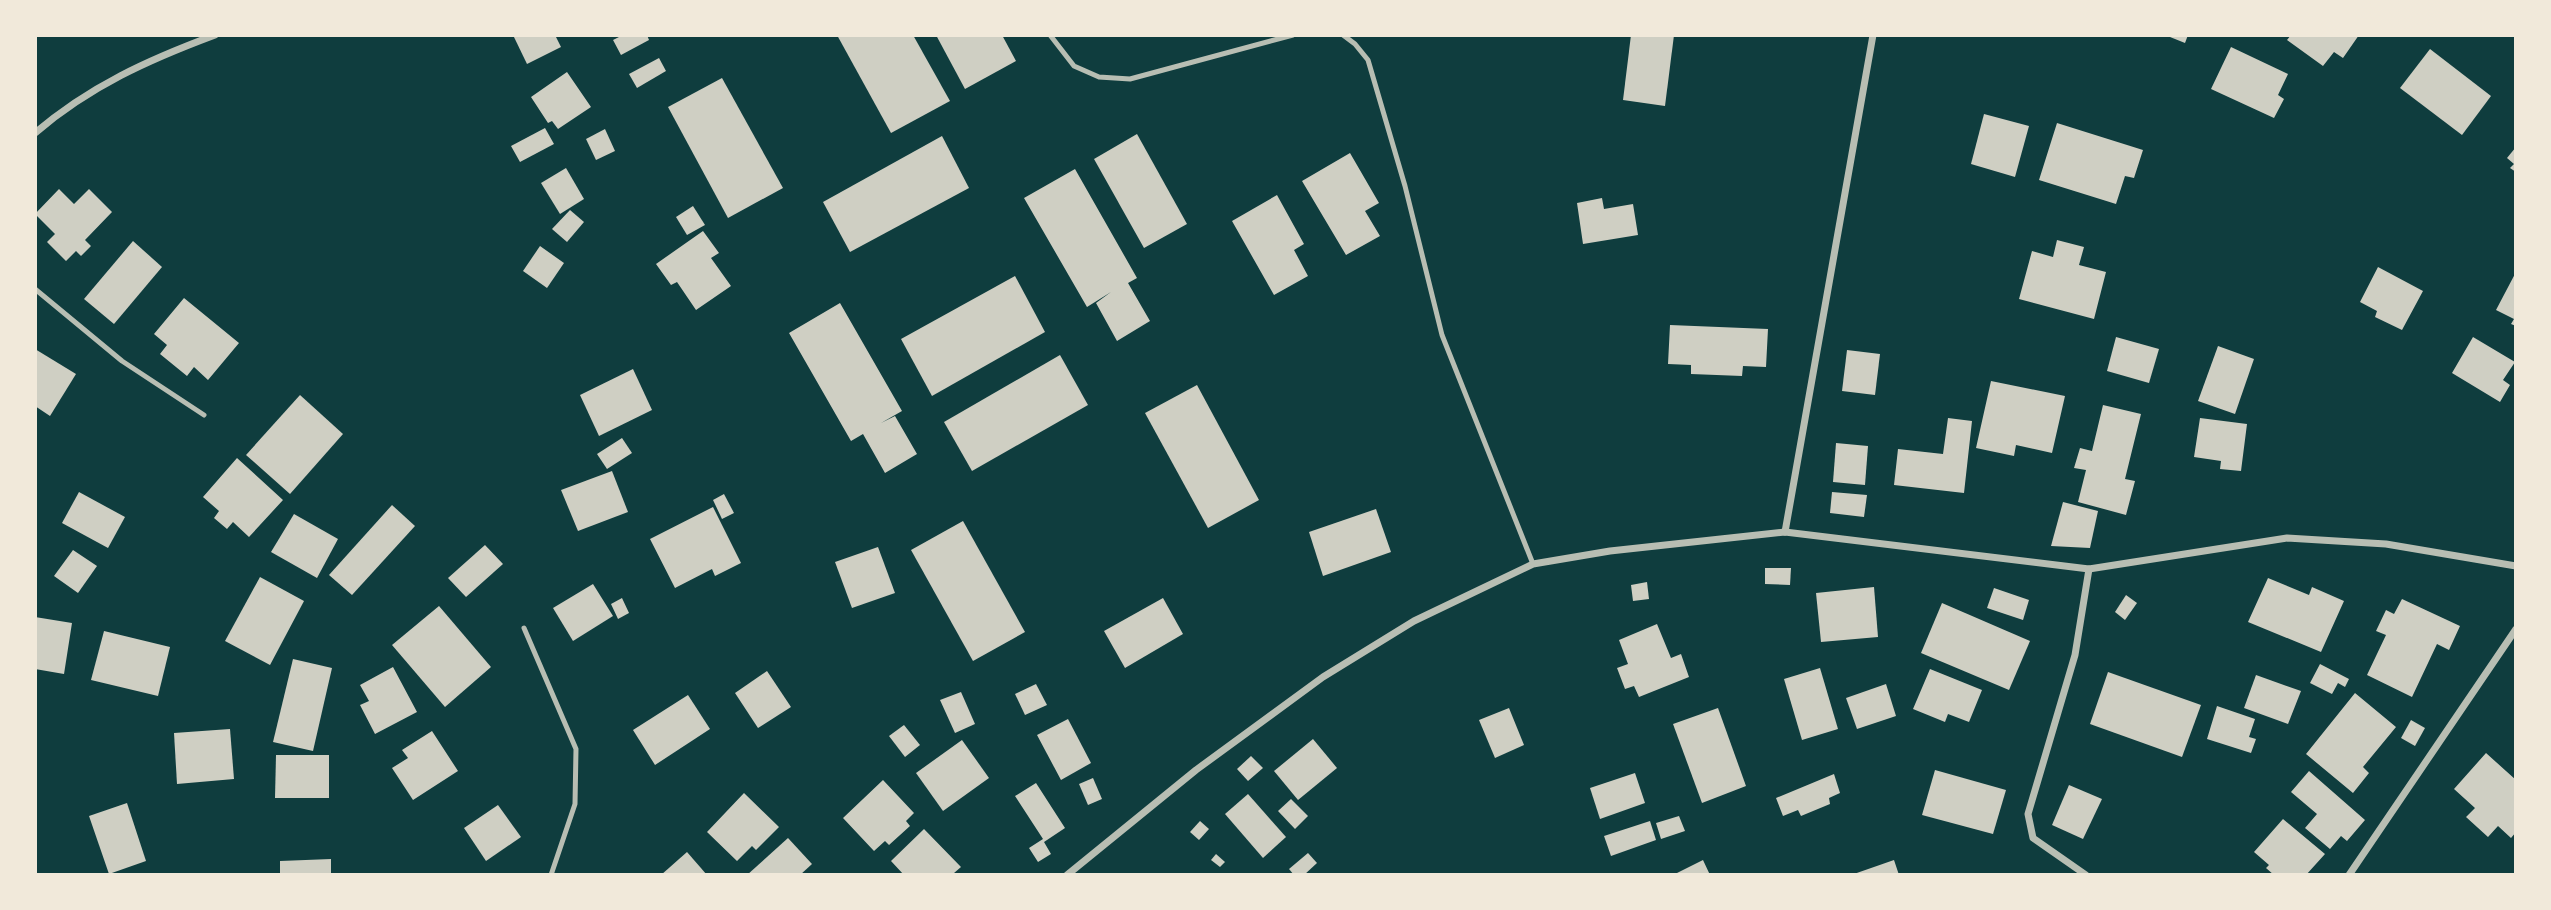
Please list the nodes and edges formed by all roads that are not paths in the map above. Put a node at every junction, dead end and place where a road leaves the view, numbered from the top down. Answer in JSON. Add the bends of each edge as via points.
{"nodes":[{"id":1,"x":215,"y":35,"type":"edge"},
{"id":2,"x":1050,"y":35,"type":"edge"},
{"id":3,"x":1293,"y":35,"type":"edge"},
{"id":4,"x":1343,"y":35,"type":"edge"},
{"id":5,"x":1873,"y":35,"type":"edge"},
{"id":6,"x":35,"y":133,"type":"edge"},
{"id":7,"x":35,"y":289,"type":"edge"},
{"id":8,"x":204,"y":415,"type":"dead end"},
{"id":9,"x":1785,"y":532,"type":"junction"},
{"id":10,"x":1533,"y":564,"type":"junction"},
{"id":11,"x":2516,"y":566,"type":"edge"},
{"id":12,"x":2090,"y":569,"type":"junction"},
{"id":13,"x":524,"y":628,"type":"dead end"},
{"id":14,"x":2516,"y":629,"type":"edge"},
{"id":15,"x":551,"y":875,"type":"edge"},
{"id":16,"x":1067,"y":875,"type":"edge"},
{"id":17,"x":2086,"y":875,"type":"edge"},
{"id":18,"x":2349,"y":875,"type":"edge"}],
"edges":[{"from":1,"to":6,"type":"street","via":[[105,83]]},
{"from":2,"to":3,"type":"lane","via":[[1074,66],[1099,77],[1130,79]]},
{"from":4,"to":10,"type":"lane","via":[[1368,60],[1442,335]]},
{"from":5,"to":9,"type":"street"},
{"from":7,"to":8,"type":"lane","via":[[122,360]]},
{"from":9,"to":10,"type":"street"},
{"from":9,"to":12,"type":"street"},
{"from":10,"to":16,"type":"street","via":[[1414,621],[1323,677],[1196,770]]},
{"from":11,"to":12,"type":"street","via":[[2386,544],[2287,538]]},
{"from":12,"to":17,"type":"street","via":[[2075,655],[2028,814],[2033,838]]},
{"from":13,"to":15,"type":"lane","via":[[576,749],[575,804]]},
{"from":14,"to":18,"type":"street"}]}
